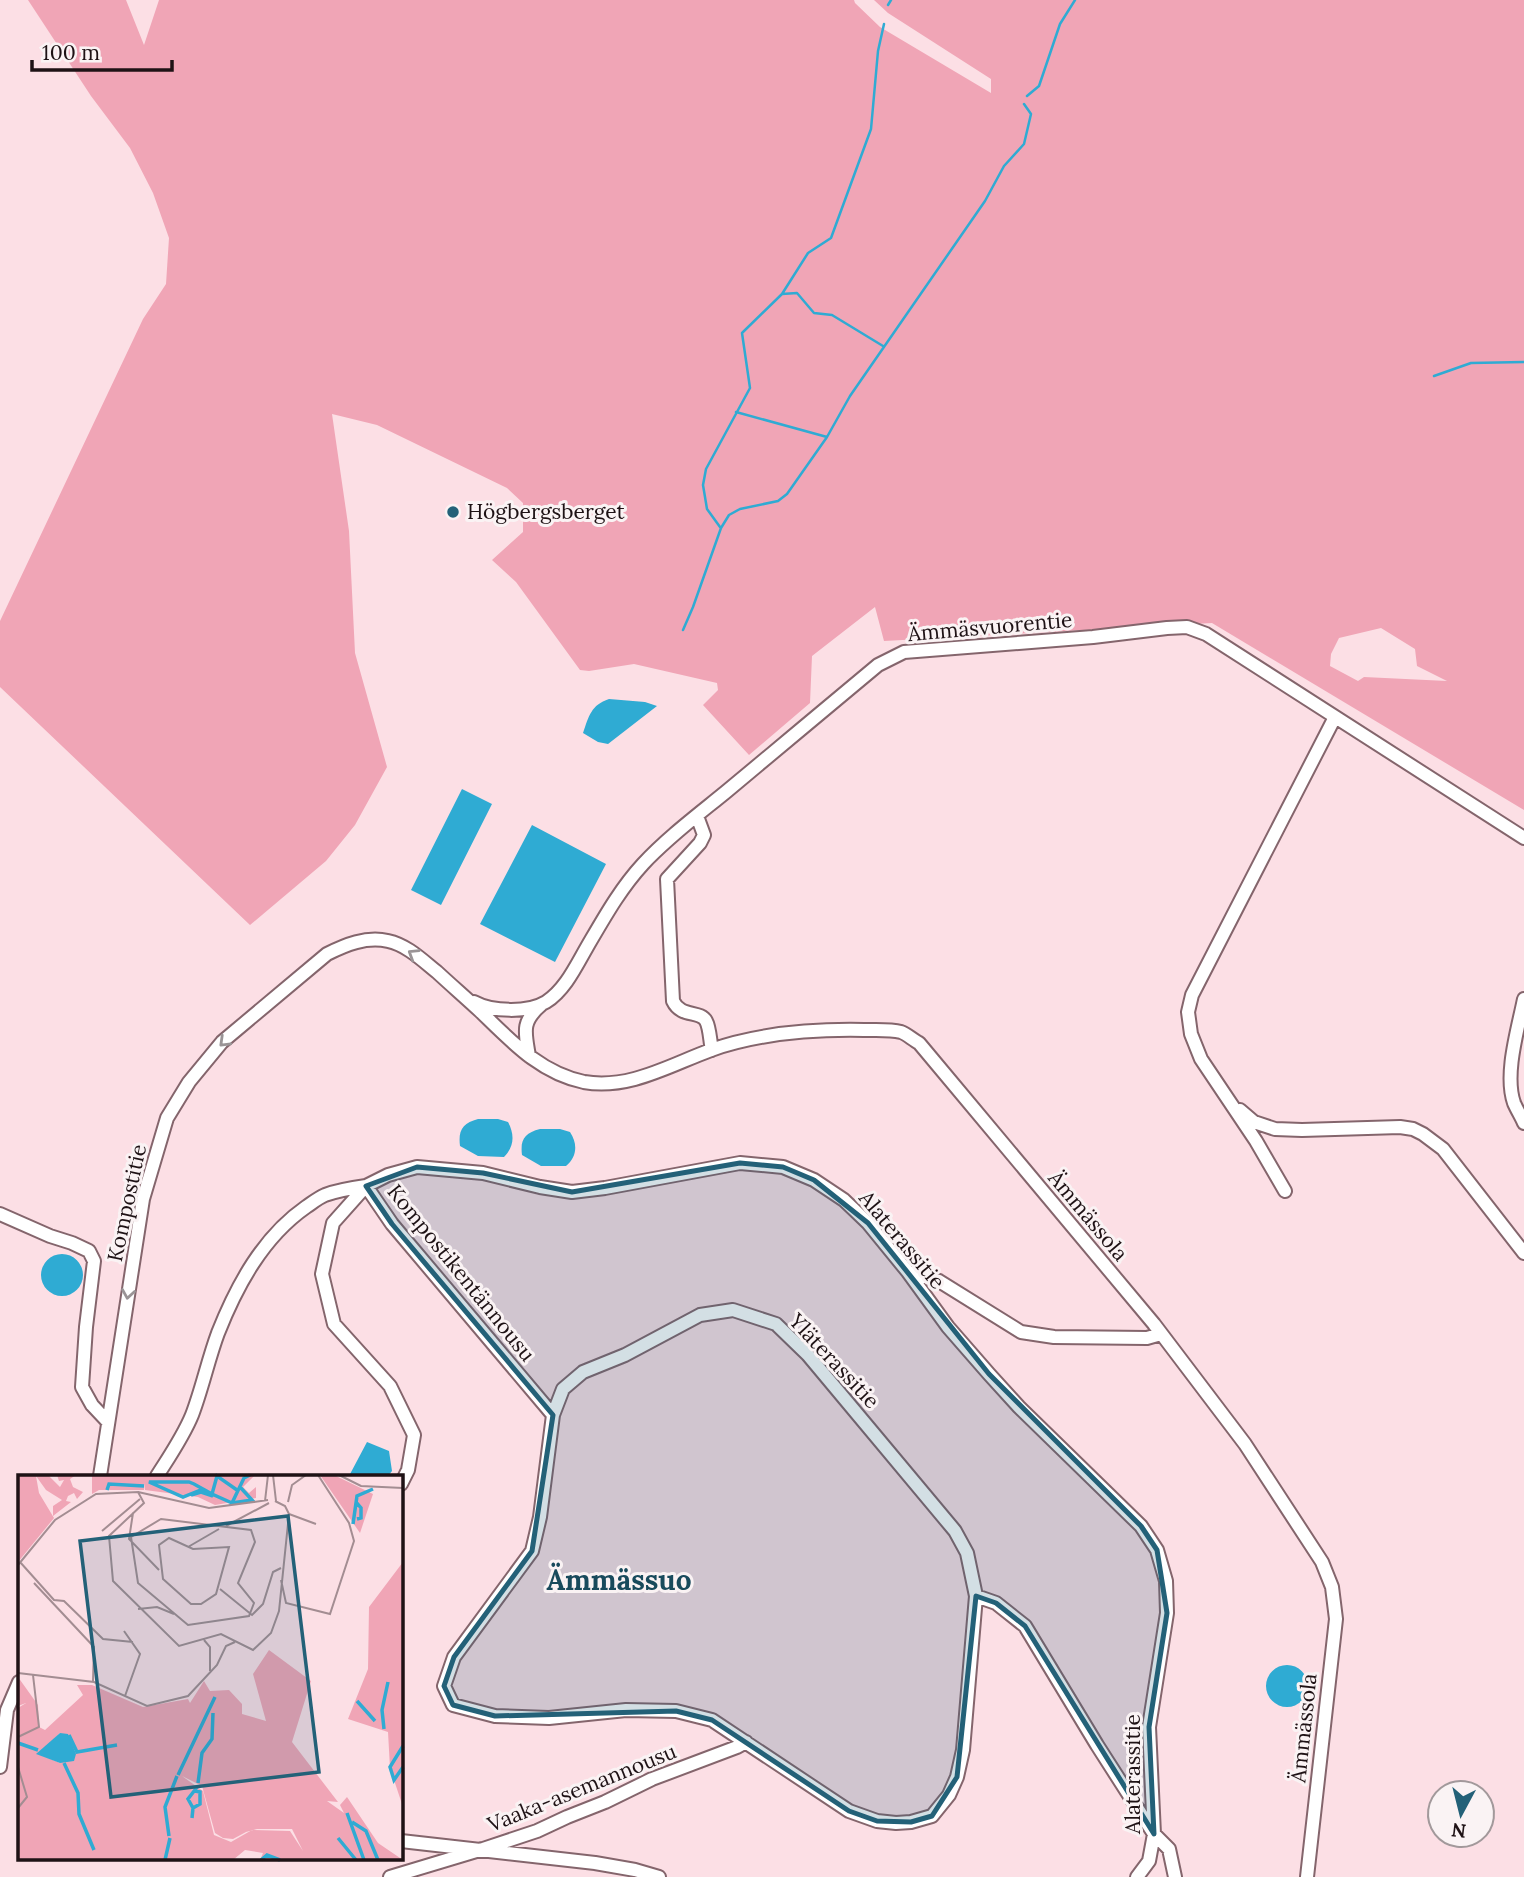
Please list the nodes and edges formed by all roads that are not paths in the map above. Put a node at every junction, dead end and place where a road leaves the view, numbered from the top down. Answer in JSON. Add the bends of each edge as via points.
{"nodes":[{"id":1,"x":1335,"y":717,"type":"junction"},
{"id":2,"x":697,"y":816,"type":"junction"},
{"id":3,"x":1524,"y":838,"type":"edge"},
{"id":4,"x":466,"y":997,"type":"junction"},
{"id":5,"x":1524,"y":999,"type":"edge"},
{"id":6,"x":544,"y":1003,"type":"junction"},
{"id":7,"x":712,"y":1050,"type":"junction"},
{"id":8,"x":528,"y":1056,"type":"junction"},
{"id":9,"x":1231,"y":1104,"type":"junction"},
{"id":10,"x":1524,"y":1123,"type":"edge"},
{"id":11,"x":366,"y":1186,"type":"junction"},
{"id":12,"x":1285,"y":1191,"type":"dead end"},
{"id":13,"x":0,"y":1214,"type":"edge"},
{"id":14,"x":1524,"y":1253,"type":"edge"},
{"id":15,"x":908,"y":1272,"type":"junction"},
{"id":16,"x":1161,"y":1334,"type":"junction"},
{"id":17,"x":553,"y":1415,"type":"junction"},
{"id":18,"x":108,"y":1422,"type":"junction"},
{"id":19,"x":100,"y":1475,"type":"edge"},
{"id":20,"x":158,"y":1475,"type":"edge"},
{"id":21,"x":402,"y":1482,"type":"edge"},
{"id":22,"x":976,"y":1596,"type":"junction"},
{"id":23,"x":18,"y":1684,"type":"edge"},
{"id":24,"x":746,"y":1742,"type":"junction"},
{"id":25,"x":0,"y":1767,"type":"edge"},
{"id":26,"x":1154,"y":1834,"type":"junction"},
{"id":27,"x":402,"y":1841,"type":"edge"},
{"id":28,"x":483,"y":1850,"type":"junction"},
{"id":29,"x":390,"y":1877,"type":"edge"},
{"id":30,"x":659,"y":1877,"type":"edge"},
{"id":31,"x":1137,"y":1877,"type":"edge"},
{"id":32,"x":1175,"y":1877,"type":"edge"},
{"id":33,"x":1307,"y":1877,"type":"edge"}],
"edges":[{"from":1,"to":2,"type":"street","name":"Ämmäsvuorentie","via":[[1206,634],[1187,627],[904,652],[878,665]]},
{"from":1,"to":3,"type":"street","name":"Ämmäsvuorentie"},
{"from":1,"to":9,"type":"street","via":[[1192,995],[1188,1012],[1191,1034],[1201,1059]]},
{"from":2,"to":6,"type":"street","name":"Ämmäsvuorentie","via":[[623,887],[568,979]]},
{"from":2,"to":7,"type":"street","via":[[704,835],[667,879],[673,1001],[681,1011],[706,1021]]},
{"from":4,"to":6,"type":"street","via":[[499,1009]]},
{"from":4,"to":8,"type":"street","name":"Ämmässola"},
{"from":4,"to":18,"type":"street","name":"Kompostitie","one_way":true,"via":[[414,953],[388,941],[367,940],[327,954],[222,1042],[167,1118],[143,1199]]},
{"from":5,"to":10,"type":"street","via":[[1511,1069],[1514,1101]]},
{"from":6,"to":8,"type":"street","name":"Ämmäsvuorentie","via":[[527,1020]]},
{"from":7,"to":8,"type":"street","name":"Ämmässola","via":[[643,1077],[606,1083],[569,1078]]},
{"from":7,"to":16,"type":"street","name":"Ämmässola","via":[[753,1038],[835,1030],[902,1032],[919,1043]]},
{"from":9,"to":12,"type":"street"},
{"from":9,"to":14,"type":"street","via":[[1254,1122],[1275,1129],[1400,1127],[1423,1133],[1443,1149]]},
{"from":11,"to":15,"type":"street","name":"Alaterassitie","via":[[417,1167],[483,1173],[572,1192],[740,1163],[783,1167],[844,1200]]},
{"from":11,"to":17,"type":"street","name":"Kompostikentännousu","via":[[400,1234]]},
{"from":11,"to":20,"type":"street","name":"Kompostikentännousu","via":[[322,1196],[296,1214],[253,1262],[218,1335],[191,1416]]},
{"from":11,"to":21,"type":"street","name":"Alaterassitie","via":[[333,1223],[322,1274],[334,1324],[390,1386],[414,1435]]},
{"from":13,"to":18,"type":"street","via":[[89,1251],[94,1261],[82,1387]]},
{"from":15,"to":16,"type":"street","via":[[939,1281],[1021,1332],[1147,1338]]},
{"from":15,"to":26,"type":"street","name":"Alaterassitie","via":[[989,1374],[1141,1526],[1157,1550],[1166,1581],[1167,1613],[1149,1727]]},
{"from":16,"to":33,"type":"street","name":"Ämmässola","via":[[1245,1444],[1322,1562],[1332,1587],[1336,1619]]},
{"from":17,"to":22,"type":"street","name":"Yläterassitie","via":[[563,1389],[583,1372],[700,1315],[733,1310],[776,1324],[808,1355],[955,1531],[967,1553]]},
{"from":17,"to":24,"type":"street","name":"Yläterassitie","via":[[532,1551],[454,1657],[444,1686],[453,1705],[495,1716],[549,1718],[626,1710],[676,1711],[712,1720]]},
{"from":18,"to":19,"type":"street","name":"Kompostitie"},
{"from":22,"to":24,"type":"street","name":"Yläterassitie","via":[[963,1750],[949,1795],[932,1816],[896,1823],[849,1811]]},
{"from":22,"to":26,"type":"street","via":[[996,1603],[1025,1626]]},
{"from":23,"to":25,"type":"street","via":[[7,1710]]},
{"from":24,"to":28,"type":"street","name":"Vaaka-asemannousu"},
{"from":26,"to":31,"type":"street","name":"Alaterassitie","via":[[1149,1861]]},
{"from":26,"to":32,"type":"street","via":[[1169,1849]]},
{"from":27,"to":28,"type":"street"},
{"from":28,"to":29,"type":"street","name":"Vaaka-asemannousu"},
{"from":28,"to":30,"type":"street","via":[[595,1863]]}]}
